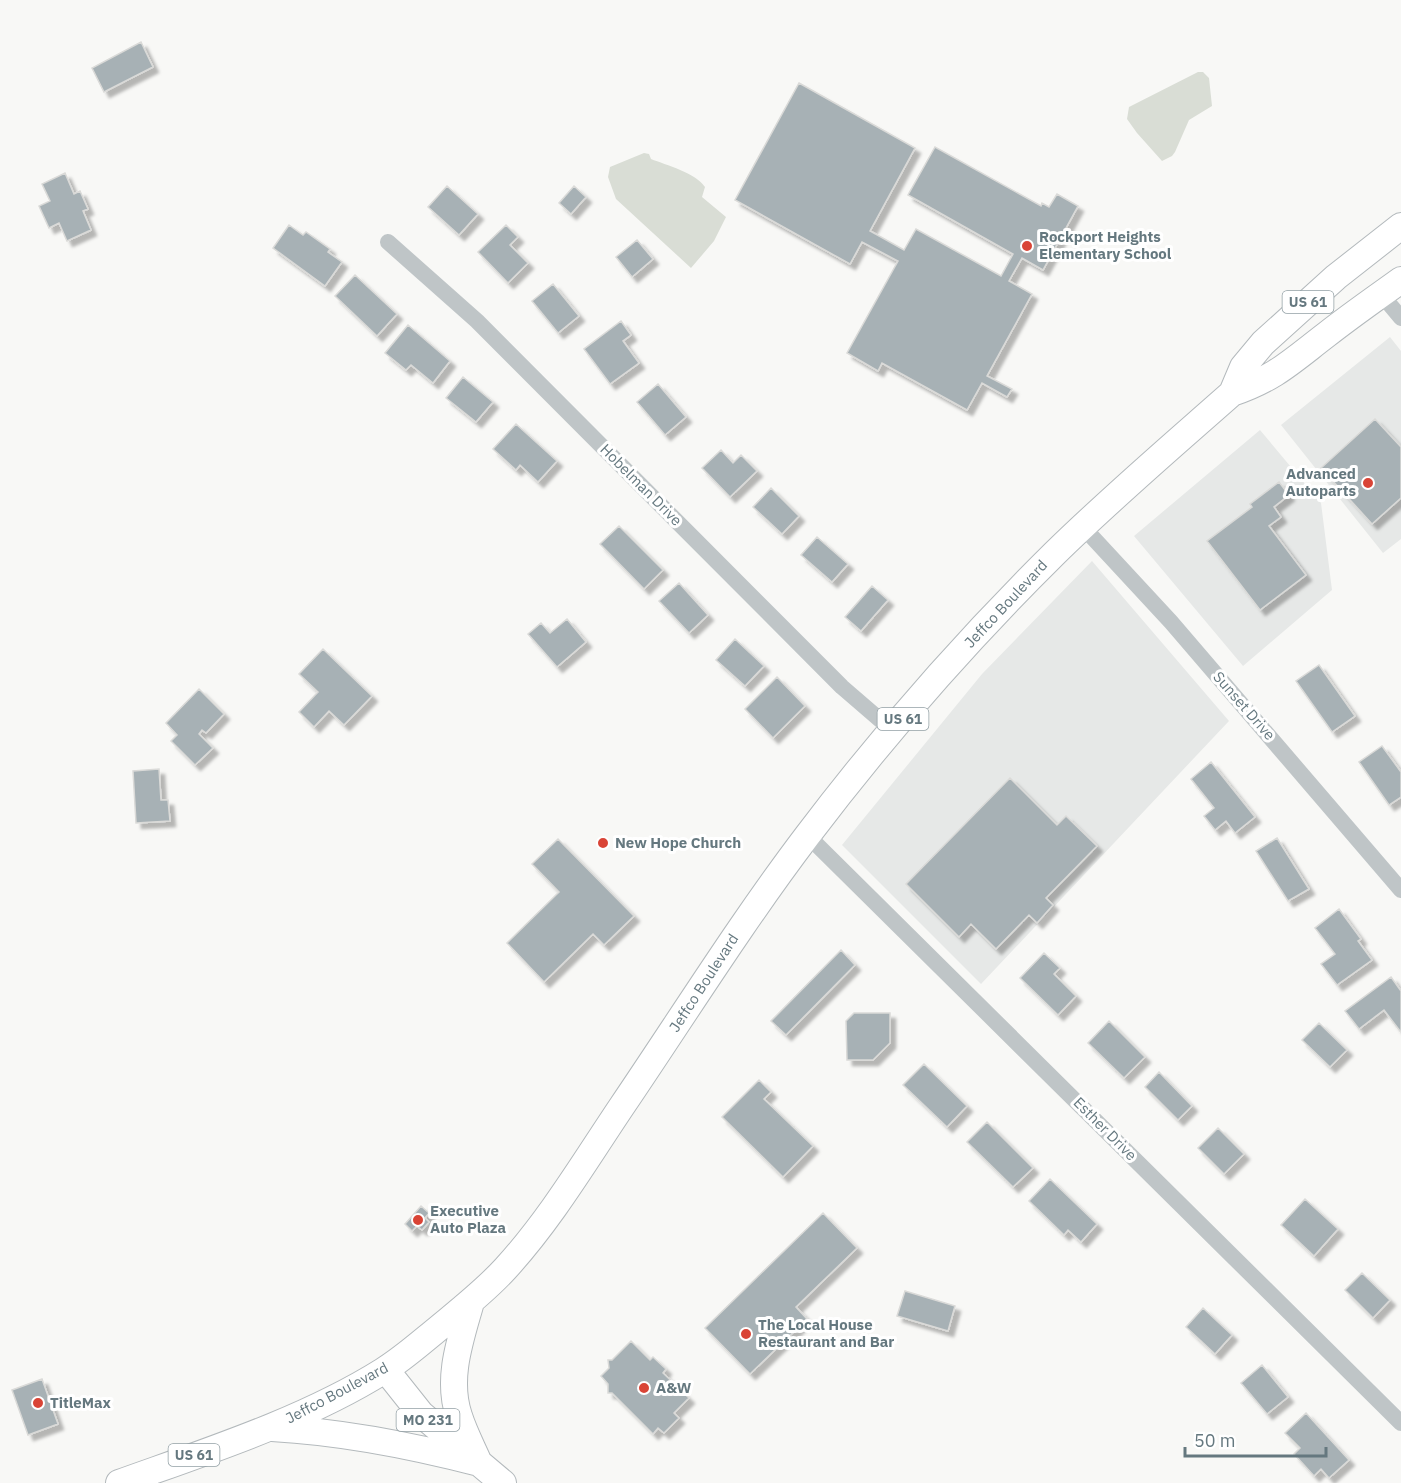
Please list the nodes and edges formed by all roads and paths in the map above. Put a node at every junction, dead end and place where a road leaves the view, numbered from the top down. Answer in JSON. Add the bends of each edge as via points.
{"nodes":[{"id":1,"x":1401,"y":226,"type":"edge"},
{"id":2,"x":388,"y":242,"type":"dead end"},
{"id":3,"x":1391,"y":287,"type":"edge"},
{"id":4,"x":1401,"y":318,"type":"edge"},
{"id":5,"x":1232,"y":393,"type":"junction"},
{"id":6,"x":1083,"y":527,"type":"junction"},
{"id":7,"x":893,"y":731,"type":"junction"},
{"id":8,"x":807,"y":835,"type":"junction"},
{"id":9,"x":1401,"y":890,"type":"edge"},
{"id":10,"x":471,"y":1302,"type":"junction"},
{"id":11,"x":386,"y":1370,"type":"junction"},
{"id":12,"x":1401,"y":1423,"type":"edge"},
{"id":13,"x":269,"y":1428,"type":"junction"},
{"id":14,"x":479,"y":1463,"type":"junction"},
{"id":15,"x":119,"y":1483,"type":"edge"},
{"id":16,"x":503,"y":1483,"type":"edge"}],
"edges":[{"from":1,"to":5,"type":"main road","name":"Jeffco Boulevard","number":"US 61","via":[[1336,277],[1263,343],[1243,367]]},
{"from":2,"to":7,"type":"street","name":"Hobelman Drive","via":[[477,321],[835,679]]},
{"from":3,"to":4,"type":"street"},
{"from":3,"to":5,"type":"main road","name":"Jeffco Boulevard","number":"US 61","via":[[1281,371]]},
{"from":5,"to":6,"type":"main road","name":"Jeffco Boulevard","number":"US 61"},
{"from":6,"to":7,"type":"main road","name":"Jeffco Boulevard","number":"US 61","via":[[964,649]]},
{"from":6,"to":9,"type":"street","name":"Sunset Drive","via":[[1179,631]]},
{"from":7,"to":8,"type":"main road","name":"Jeffco Boulevard","number":"US 61"},
{"from":8,"to":10,"type":"main road","name":"Jeffco Boulevard","number":"US 61","via":[[715,963],[561,1196],[505,1269]]},
{"from":8,"to":12,"type":"street","name":"Esther Drive"},
{"from":10,"to":11,"type":"main road","name":"Jeffco Boulevard","number":"US 61"},
{"from":10,"to":14,"type":"main road","via":[[456,1355],[455,1394],[458,1414]]},
{"from":11,"to":13,"type":"main road","name":"Jeffco Boulevard","number":"US 61"},
{"from":11,"to":14,"type":"main road","number":"MO 231","via":[[421,1414]]},
{"from":13,"to":14,"type":"main road","via":[[360,1436]]},
{"from":13,"to":15,"type":"main road","name":"Jeffco Boulevard","number":"US 61"},
{"from":14,"to":16,"type":"main road","number":"MO 231"}]}
